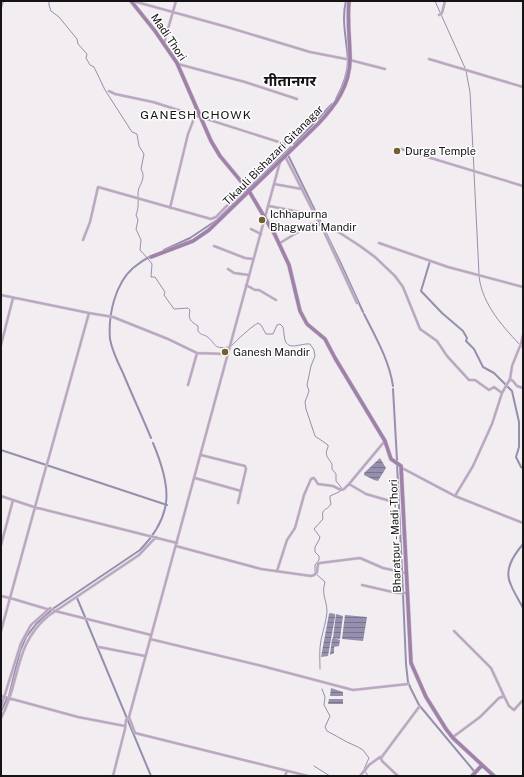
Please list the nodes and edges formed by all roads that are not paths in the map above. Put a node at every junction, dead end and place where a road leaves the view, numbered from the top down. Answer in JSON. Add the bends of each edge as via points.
{"nodes":[{"id":1,"x":3,"y":1,"type":"edge"},
{"id":2,"x":131,"y":1,"type":"edge"},
{"id":3,"x":176,"y":1,"type":"edge"},
{"id":4,"x":349,"y":1,"type":"edge"},
{"id":5,"x":445,"y":1,"type":"edge"},
{"id":6,"x":1,"y":7,"type":"edge"},
{"id":7,"x":173,"y":12,"type":"junction"},
{"id":8,"x":439,"y":15,"type":"dead end"},
{"id":9,"x":164,"y":43,"type":"junction"},
{"id":10,"x":429,"y":59,"type":"dead end"},
{"id":11,"x":349,"y":60,"type":"junction"},
{"id":12,"x":178,"y":64,"type":"junction"},
{"id":13,"x":385,"y":69,"type":"dead end"},
{"id":14,"x":523,"y":87,"type":"edge"},
{"id":15,"x":109,"y":91,"type":"dead end"},
{"id":16,"x":297,"y":99,"type":"dead end"},
{"id":17,"x":195,"y":116,"type":"junction"},
{"id":18,"x":200,"y":117,"type":"junction"},
{"id":19,"x":285,"y":144,"type":"dead end"},
{"id":20,"x":401,"y":149,"type":"dead end"},
{"id":21,"x":285,"y":156,"type":"junction"},
{"id":22,"x":280,"y":160,"type":"junction"},
{"id":23,"x":274,"y":184,"type":"junction"},
{"id":24,"x":523,"y":186,"type":"edge"},
{"id":25,"x":248,"y":189,"type":"junction"},
{"id":26,"x":302,"y":189,"type":"junction"},
{"id":27,"x":268,"y":206,"type":"junction"},
{"id":28,"x":170,"y":208,"type":"junction"},
{"id":29,"x":315,"y":215,"type":"junction"},
{"id":30,"x":265,"y":219,"type":"junction"},
{"id":31,"x":321,"y":224,"type":"junction"},
{"id":32,"x":251,"y":229,"type":"dead end"},
{"id":33,"x":260,"y":234,"type":"junction"},
{"id":34,"x":83,"y":240,"type":"dead end"},
{"id":35,"x":279,"y":243,"type":"junction"},
{"id":36,"x":379,"y":243,"type":"dead end"},
{"id":37,"x":214,"y":246,"type":"dead end"},
{"id":38,"x":151,"y":257,"type":"dead end"},
{"id":39,"x":254,"y":258,"type":"junction"},
{"id":40,"x":228,"y":269,"type":"dead end"},
{"id":41,"x":249,"y":275,"type":"junction"},
{"id":42,"x":246,"y":285,"type":"junction"},
{"id":43,"x":523,"y":287,"type":"edge"},
{"id":44,"x":1,"y":295,"type":"edge"},
{"id":45,"x":13,"y":298,"type":"junction"},
{"id":46,"x":276,"y":300,"type":"dead end"},
{"id":47,"x":357,"y":303,"type":"dead end"},
{"id":48,"x":89,"y":313,"type":"junction"},
{"id":49,"x":523,"y":335,"type":"edge"},
{"id":50,"x":1,"y":345,"type":"edge"},
{"id":51,"x":196,"y":352,"type":"junction"},
{"id":52,"x":227,"y":354,"type":"junction"},
{"id":53,"x":510,"y":379,"type":"junction"},
{"id":54,"x":188,"y":385,"type":"dead end"},
{"id":55,"x":523,"y":388,"type":"edge"},
{"id":56,"x":502,"y":393,"type":"junction"},
{"id":57,"x":385,"y":441,"type":"junction"},
{"id":58,"x":201,"y":455,"type":"junction"},
{"id":59,"x":402,"y":468,"type":"junction"},
{"id":60,"x":195,"y":478,"type":"junction"},
{"id":61,"x":349,"y":484,"type":"junction"},
{"id":62,"x":241,"y":491,"type":"junction"},
{"id":63,"x":1,"y":496,"type":"edge"},
{"id":64,"x":455,"y":496,"type":"junction"},
{"id":65,"x":13,"y":500,"type":"junction"},
{"id":66,"x":238,"y":503,"type":"dead end"},
{"id":67,"x":398,"y":503,"type":"dead end"},
{"id":68,"x":34,"y":507,"type":"junction"},
{"id":69,"x":523,"y":523,"type":"edge"},
{"id":70,"x":154,"y":536,"type":"junction"},
{"id":71,"x":176,"y":544,"type":"junction"},
{"id":72,"x":1,"y":545,"type":"edge"},
{"id":73,"x":277,"y":571,"type":"junction"},
{"id":74,"x":406,"y":573,"type":"junction"},
{"id":75,"x":362,"y":585,"type":"dead end"},
{"id":76,"x":407,"y":593,"type":"junction"},
{"id":77,"x":1,"y":596,"type":"edge"},
{"id":78,"x":10,"y":598,"type":"junction"},
{"id":79,"x":47,"y":609,"type":"junction"},
{"id":80,"x":53,"y":610,"type":"junction"},
{"id":81,"x":1,"y":630,"type":"edge"},
{"id":82,"x":454,"y":631,"type":"dead end"},
{"id":83,"x":151,"y":635,"type":"junction"},
{"id":84,"x":150,"y":639,"type":"junction"},
{"id":85,"x":99,"y":647,"type":"dead end"},
{"id":86,"x":145,"y":656,"type":"junction"},
{"id":87,"x":408,"y":684,"type":"dead end"},
{"id":88,"x":1,"y":696,"type":"edge"},
{"id":89,"x":504,"y":696,"type":"junction"},
{"id":90,"x":5,"y":697,"type":"junction"},
{"id":91,"x":10,"y":698,"type":"junction"},
{"id":92,"x":523,"y":700,"type":"edge"},
{"id":93,"x":1,"y":707,"type":"edge"},
{"id":94,"x":419,"y":707,"type":"dead end"},
{"id":95,"x":1,"y":718,"type":"edge"},
{"id":96,"x":128,"y":719,"type":"junction"},
{"id":97,"x":125,"y":726,"type":"junction"},
{"id":98,"x":452,"y":738,"type":"junction"},
{"id":99,"x":381,"y":756,"type":"junction"},
{"id":100,"x":482,"y":765,"type":"junction"},
{"id":101,"x":287,"y":771,"type":"junction"},
{"id":102,"x":113,"y":776,"type":"edge"},
{"id":103,"x":285,"y":776,"type":"edge"},
{"id":104,"x":308,"y":776,"type":"edge"},
{"id":105,"x":360,"y":776,"type":"edge"},
{"id":106,"x":398,"y":776,"type":"edge"},
{"id":107,"x":472,"y":776,"type":"edge"},
{"id":108,"x":494,"y":776,"type":"edge"}],
"edges":[{"from":1,"to":6,"type":"street"},
{"from":2,"to":7,"type":"street"},
{"from":2,"to":9,"type":"main road","name":"Madi Thori"},
{"from":3,"to":7,"type":"street"},
{"from":4,"to":11,"type":"main road","name":"Tikauli Bishazari Gitanagar"},
{"from":5,"to":8,"type":"street"},
{"from":7,"to":9,"type":"street"},
{"from":7,"to":11,"type":"street","via":[[310,52]]},
{"from":9,"to":12,"type":"main road","name":"Madi Thori"},
{"from":10,"to":14,"type":"street"},
{"from":11,"to":13,"type":"street"},
{"from":11,"to":21,"type":"main road","name":"Tikauli Bishazari Gitanagar","via":[[348,76],[338,100]]},
{"from":12,"to":16,"type":"street"},
{"from":12,"to":18,"type":"main road","name":"Madi Thori"},
{"from":15,"to":17,"type":"street"},
{"from":17,"to":18,"type":"street"},
{"from":17,"to":28,"type":"street","via":[[188,134]]},
{"from":18,"to":19,"type":"street"},
{"from":18,"to":25,"type":"main road","name":"Madi Thori","via":[[220,156]]},
{"from":20,"to":24,"type":"street"},
{"from":21,"to":22,"type":"main road","name":"Tikauli Bishazari Gitanagar"},
{"from":21,"to":26,"type":"street"},
{"from":22,"to":23,"type":"street"},
{"from":22,"to":25,"type":"main road","name":"Tikauli Bishazari Gitanagar"},
{"from":23,"to":26,"type":"street"},
{"from":23,"to":27,"type":"street"},
{"from":25,"to":28,"type":"street","via":[[211,219]]},
{"from":25,"to":30,"type":"main road","name":"Bharatpur - Madi -Thori"},
{"from":25,"to":38,"type":"main road","name":"Tikauli Bishazari Gitanagar","via":[[201,236],[173,250]]},
{"from":26,"to":29,"type":"street"},
{"from":27,"to":29,"type":"street"},
{"from":27,"to":30,"type":"street"},
{"from":28,"to":34,"type":"street","via":[[97,187],[90,222]]},
{"from":29,"to":31,"type":"street"},
{"from":30,"to":33,"type":"street"},
{"from":30,"to":35,"type":"main road","name":"Bharatpur - Madi -Thori"},
{"from":31,"to":35,"type":"street","via":[[311,224]]},
{"from":31,"to":47,"type":"street"},
{"from":31,"to":56,"type":"street","via":[[360,246],[395,276],[403,287],[420,329],[437,341],[469,380],[475,380],[489,390],[494,387]]},
{"from":32,"to":33,"type":"street"},
{"from":33,"to":39,"type":"street"},
{"from":35,"to":57,"type":"main road","name":"Bharatpur - Madi -Thori","via":[[289,265],[300,310],[307,324],[325,339]]},
{"from":36,"to":43,"type":"street","via":[[448,267]]},
{"from":37,"to":39,"type":"street","via":[[245,258]]},
{"from":39,"to":41,"type":"street"},
{"from":40,"to":41,"type":"street","via":[[234,273]]},
{"from":41,"to":42,"type":"street"},
{"from":42,"to":46,"type":"street"},
{"from":42,"to":52,"type":"street"},
{"from":44,"to":45,"type":"street"},
{"from":45,"to":48,"type":"street"},
{"from":45,"to":50,"type":"street"},
{"from":48,"to":51,"type":"street","via":[[110,317]]},
{"from":48,"to":68,"type":"street"},
{"from":49,"to":53,"type":"street"},
{"from":51,"to":52,"type":"street"},
{"from":51,"to":54,"type":"street"},
{"from":52,"to":58,"type":"street"},
{"from":53,"to":55,"type":"street"},
{"from":53,"to":56,"type":"street"},
{"from":56,"to":64,"type":"street","via":[[492,424],[473,466]]},
{"from":57,"to":59,"type":"main road","name":"Bharatpur - Madi -Thori","via":[[391,459]]},
{"from":57,"to":61,"type":"street"},
{"from":58,"to":60,"type":"street"},
{"from":58,"to":62,"type":"street","via":[[245,466]]},
{"from":59,"to":64,"type":"street"},
{"from":59,"to":74,"type":"main road","name":"Bharatpur - Madi -Thori"},
{"from":60,"to":62,"type":"street"},
{"from":60,"to":71,"type":"street"},
{"from":61,"to":67,"type":"street","via":[[366,494]]},
{"from":61,"to":73,"type":"street","via":[[340,489],[311,479]]},
{"from":62,"to":66,"type":"street"},
{"from":63,"to":65,"type":"street"},
{"from":64,"to":69,"type":"street"},
{"from":65,"to":68,"type":"street"},
{"from":65,"to":72,"type":"street"},
{"from":68,"to":70,"type":"street"},
{"from":68,"to":78,"type":"street"},
{"from":70,"to":71,"type":"street"},
{"from":70,"to":80,"type":"street","via":[[139,554]]},
{"from":71,"to":73,"type":"street","via":[[261,569]]},
{"from":71,"to":83,"type":"street"},
{"from":73,"to":74,"type":"street","via":[[314,575],[320,563],[360,558],[383,568]]},
{"from":74,"to":76,"type":"main road","name":"Bharatpur - Madi -Thori"},
{"from":75,"to":76,"type":"street"},
{"from":76,"to":98,"type":"main road","name":"Bharatpur - Madi -Thori","via":[[410,663],[426,697]]},
{"from":77,"to":78,"type":"street"},
{"from":78,"to":79,"type":"street"},
{"from":78,"to":81,"type":"street"},
{"from":79,"to":80,"type":"street"},
{"from":79,"to":90,"type":"street","via":[[31,625],[21,643]]},
{"from":80,"to":83,"type":"street"},
{"from":80,"to":91,"type":"street","via":[[40,622],[26,643]]},
{"from":82,"to":89,"type":"street","via":[[491,668]]},
{"from":83,"to":84,"type":"street"},
{"from":84,"to":86,"type":"street"},
{"from":84,"to":87,"type":"street","via":[[353,690]]},
{"from":85,"to":86,"type":"street"},
{"from":86,"to":96,"type":"street"},
{"from":88,"to":90,"type":"street"},
{"from":89,"to":92,"type":"street","via":[[512,709]]},
{"from":89,"to":98,"type":"street"},
{"from":90,"to":91,"type":"street"},
{"from":90,"to":93,"type":"street"},
{"from":91,"to":95,"type":"street"},
{"from":91,"to":97,"type":"street"},
{"from":94,"to":99,"type":"street"},
{"from":96,"to":97,"type":"street"},
{"from":96,"to":101,"type":"street","via":[[135,733]]},
{"from":97,"to":102,"type":"street"},
{"from":98,"to":100,"type":"main road","name":"Bharatpur - Madi -Thori"},
{"from":99,"to":105,"type":"street"},
{"from":99,"to":106,"type":"street","via":[[382,762]]},
{"from":100,"to":107,"type":"main road"},
{"from":100,"to":108,"type":"main road","name":"Bharatpur - Madi -Thori"},
{"from":101,"to":103,"type":"street"},
{"from":101,"to":104,"type":"street"}]}
